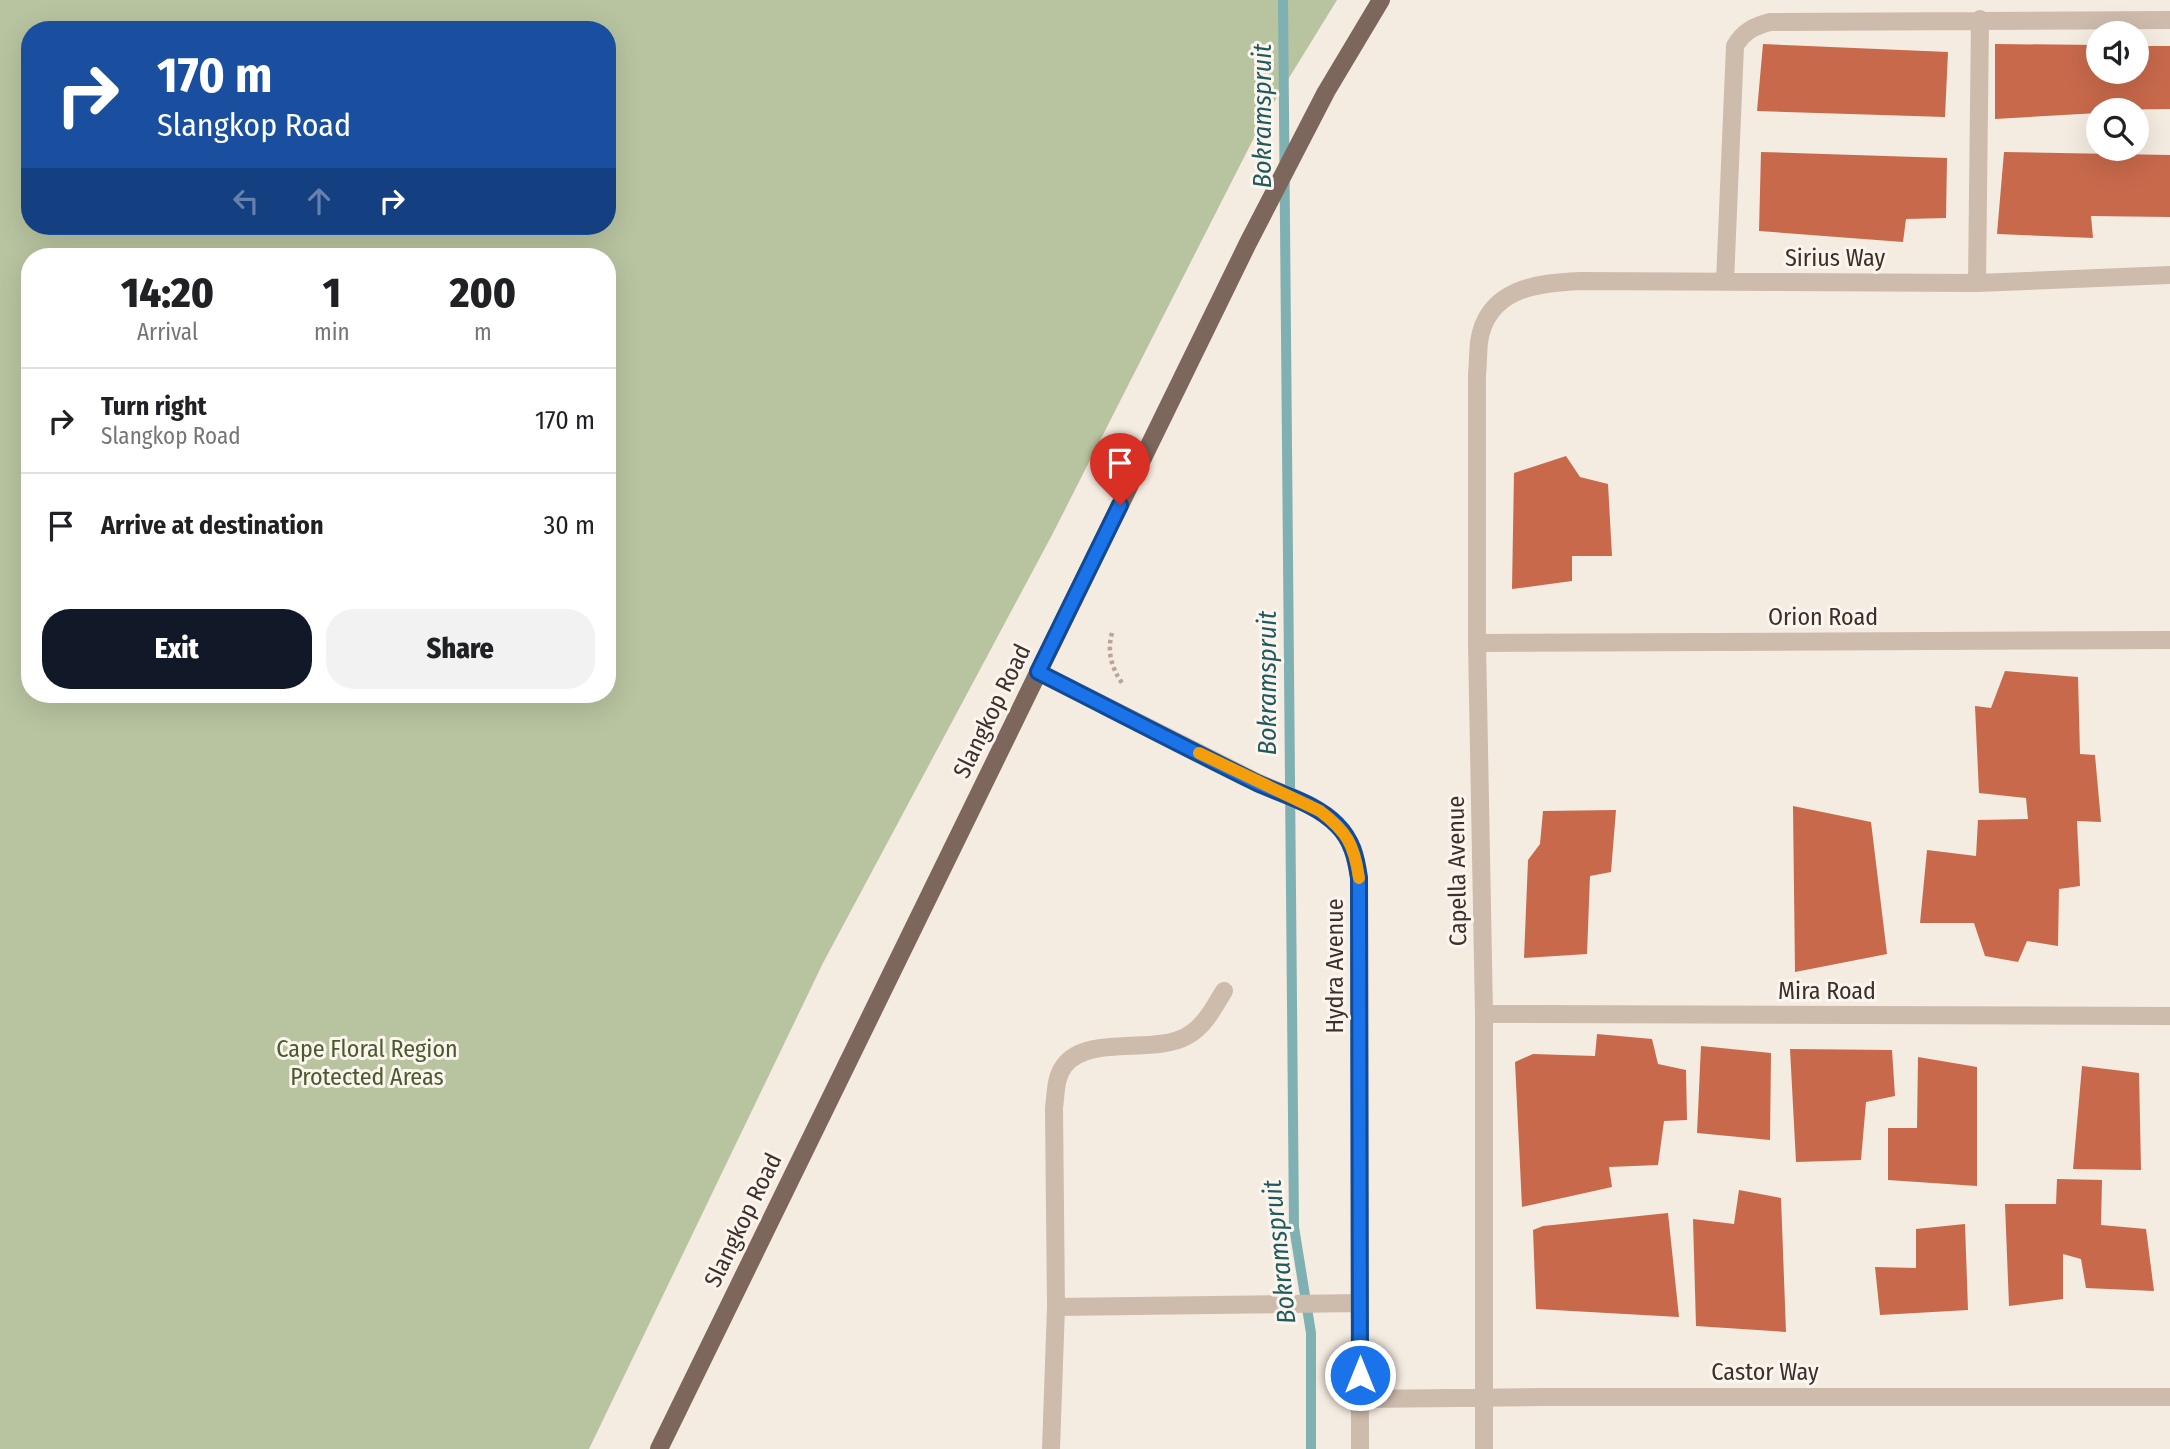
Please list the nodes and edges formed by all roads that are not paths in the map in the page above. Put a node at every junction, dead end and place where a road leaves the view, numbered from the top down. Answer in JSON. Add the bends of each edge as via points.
{"nodes":[{"id":1,"x":1381,"y":0,"type":"edge"},
{"id":2,"x":1980,"y":19,"type":"junction"},
{"id":3,"x":2170,"y":20,"type":"edge"},
{"id":4,"x":2170,"y":275,"type":"edge"},
{"id":5,"x":1725,"y":282,"type":"junction"},
{"id":6,"x":1977,"y":283,"type":"junction"},
{"id":7,"x":1503,"y":300,"type":"joint"},
{"id":8,"x":2170,"y":640,"type":"edge"},
{"id":9,"x":1476,"y":643,"type":"junction"},
{"id":10,"x":1038,"y":672,"type":"junction"},
{"id":11,"x":1224,"y":991,"type":"dead end"},
{"id":12,"x":1485,"y":1014,"type":"junction"},
{"id":13,"x":2170,"y":1016,"type":"edge"},
{"id":14,"x":1360,"y":1303,"type":"junction"},
{"id":15,"x":1056,"y":1307,"type":"junction"},
{"id":16,"x":2170,"y":1397,"type":"edge"},
{"id":17,"x":1484,"y":1398,"type":"junction"},
{"id":18,"x":1360,"y":1399,"type":"junction"},
{"id":19,"x":659,"y":1449,"type":"edge"},
{"id":20,"x":1051,"y":1449,"type":"edge"},
{"id":21,"x":1360,"y":1449,"type":"edge"},
{"id":22,"x":1484,"y":1449,"type":"edge"}],
"edges":[{"from":1,"to":10,"type":"main road","name":"Slangkop Road","via":[[1326,92],[1248,243]]},
{"from":2,"to":3,"type":"street"},
{"from":2,"to":5,"type":"street","via":[[1770,22],[1741,37],[1735,46]]},
{"from":2,"to":6,"type":"street"},
{"from":4,"to":6,"type":"street","name":"Sirius Way"},
{"from":5,"to":6,"type":"street","name":"Sirius Way"},
{"from":5,"to":7,"type":"street","name":"Sirius Way","via":[[1545,283]]},
{"from":7,"to":9,"type":"street","name":"Capella Avenue","via":[[1484,324],[1479,341]]},
{"from":8,"to":9,"type":"street","name":"Orion Road"},
{"from":9,"to":12,"type":"street","name":"Capella Avenue"},
{"from":10,"to":14,"type":"street","name":"Hydra Avenue","via":[[1320,811],[1349,839],[1359,878]]},
{"from":10,"to":19,"type":"main road","name":"Slangkop Road"},
{"from":11,"to":15,"type":"street","via":[[1204,1022],[1188,1036],[1170,1044],[1095,1049],[1064,1065],[1054,1108]]},
{"from":12,"to":13,"type":"street","name":"Mira Road"},
{"from":12,"to":17,"type":"street","name":"Capella Avenue"},
{"from":14,"to":15,"type":"street"},
{"from":14,"to":18,"type":"street","name":"Hydra Avenue"},
{"from":15,"to":20,"type":"street"},
{"from":16,"to":17,"type":"street","name":"Castor Way"},
{"from":17,"to":18,"type":"street","name":"Castor Way"},
{"from":17,"to":22,"type":"street","name":"Capella Avenue"},
{"from":18,"to":21,"type":"street","name":"Hydra Avenue"}]}
